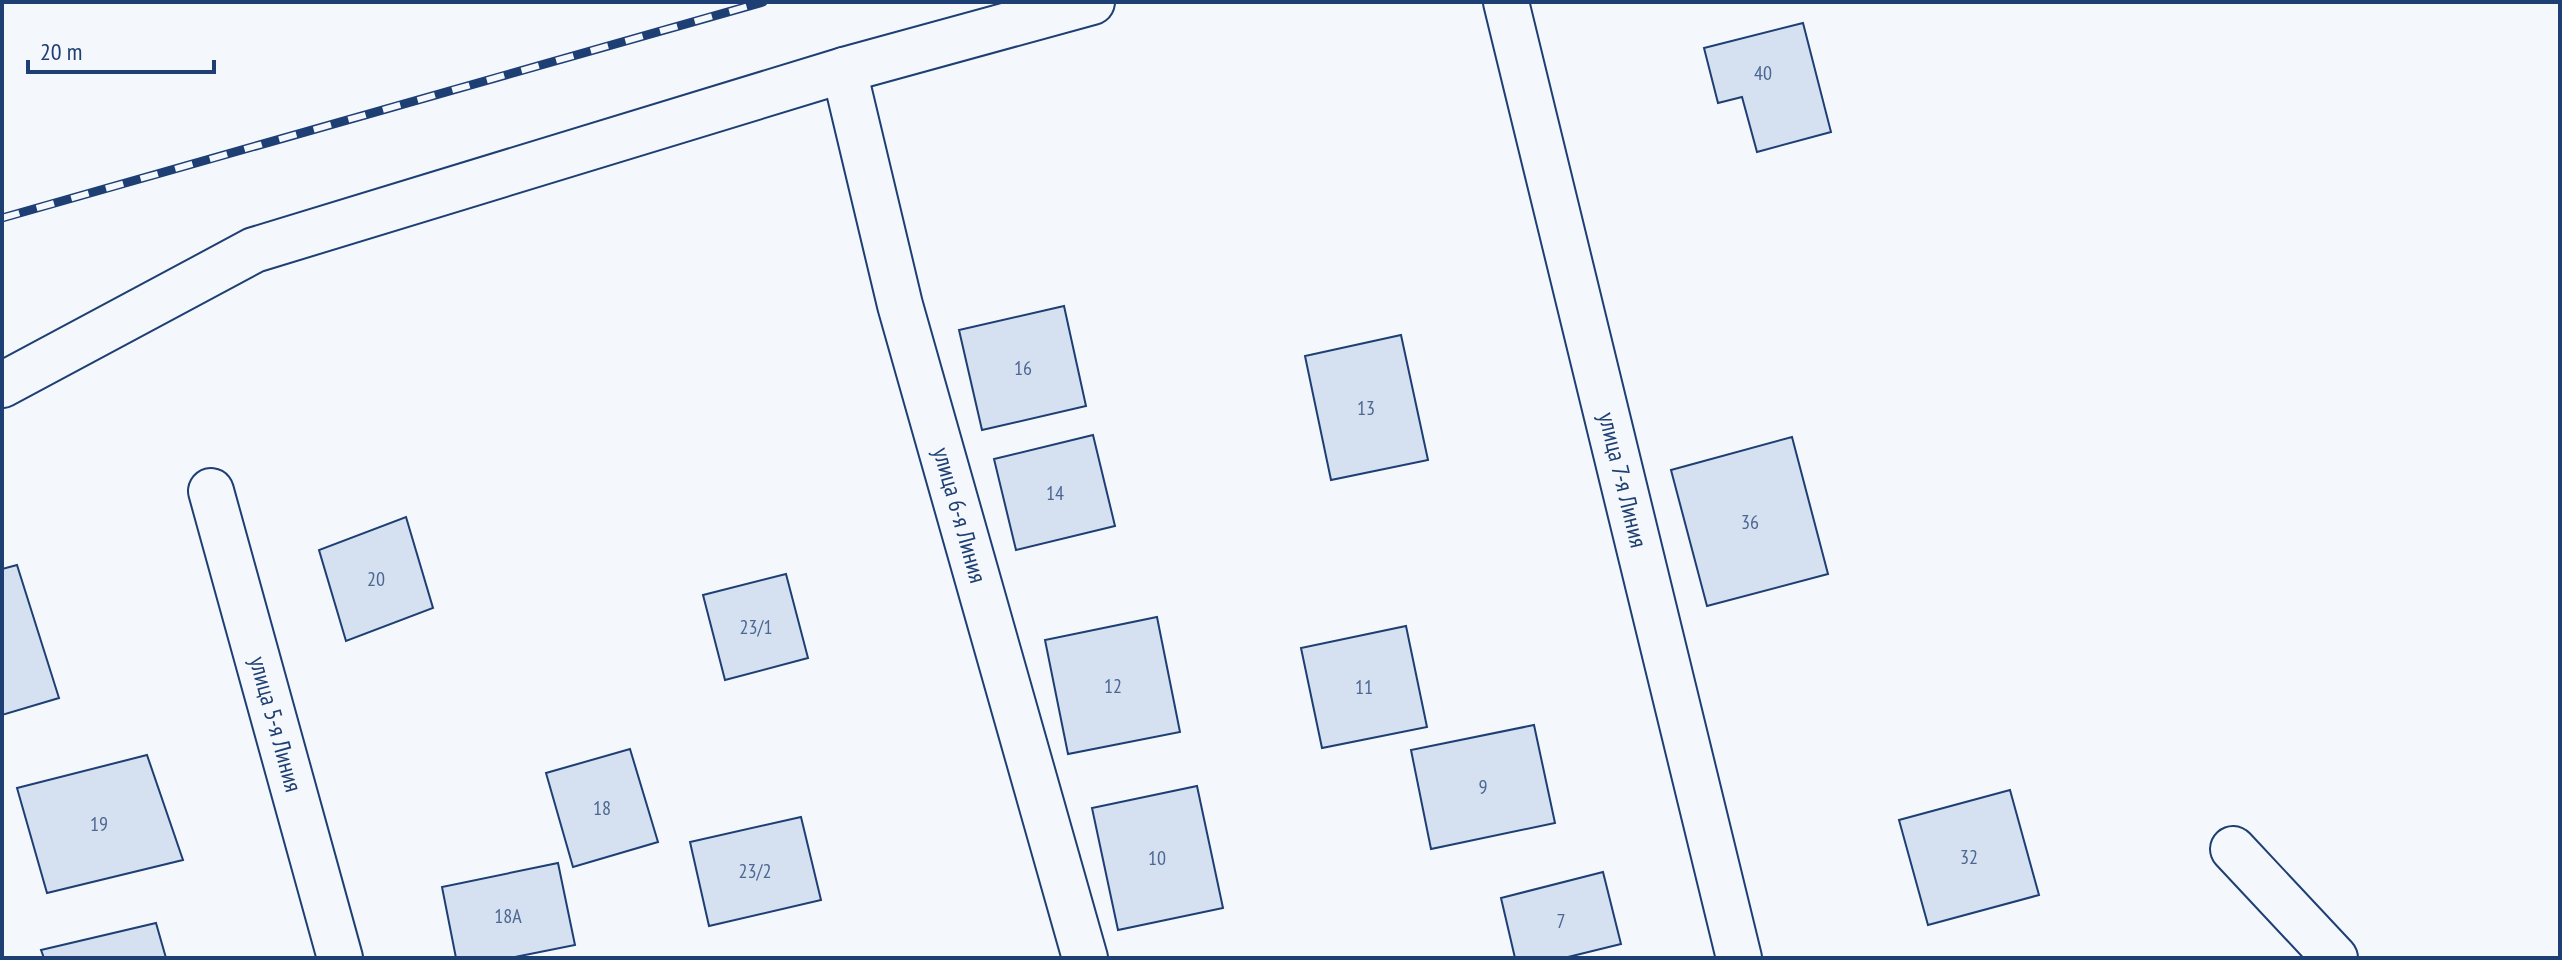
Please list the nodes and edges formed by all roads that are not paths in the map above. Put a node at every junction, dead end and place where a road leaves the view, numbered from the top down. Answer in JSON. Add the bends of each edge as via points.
{"nodes":[{"id":1,"x":1092,"y":2,"type":"edge"},
{"id":2,"x":1506,"y":2,"type":"edge"},
{"id":3,"x":844,"y":70,"type":"junction"},
{"id":4,"x":2,"y":385,"type":"edge"},
{"id":5,"x":211,"y":491,"type":"dead end"},
{"id":6,"x":2233,"y":849,"type":"dead end"},
{"id":7,"x":340,"y":958,"type":"edge"},
{"id":8,"x":1085,"y":958,"type":"edge"},
{"id":9,"x":1739,"y":958,"type":"edge"},
{"id":10,"x":2335,"y":958,"type":"edge"}],
"edges":[{"from":1,"to":3,"type":"street"},
{"from":2,"to":9,"type":"street","name":"улица 7-я Линия"},
{"from":3,"to":4,"type":"street","via":[[254,250]]},
{"from":3,"to":8,"type":"street","name":"улица 6-я Линия","via":[[900,305]]},
{"from":5,"to":7,"type":"street","name":"улица 5-я Линия"},
{"from":6,"to":10,"type":"street"}]}
